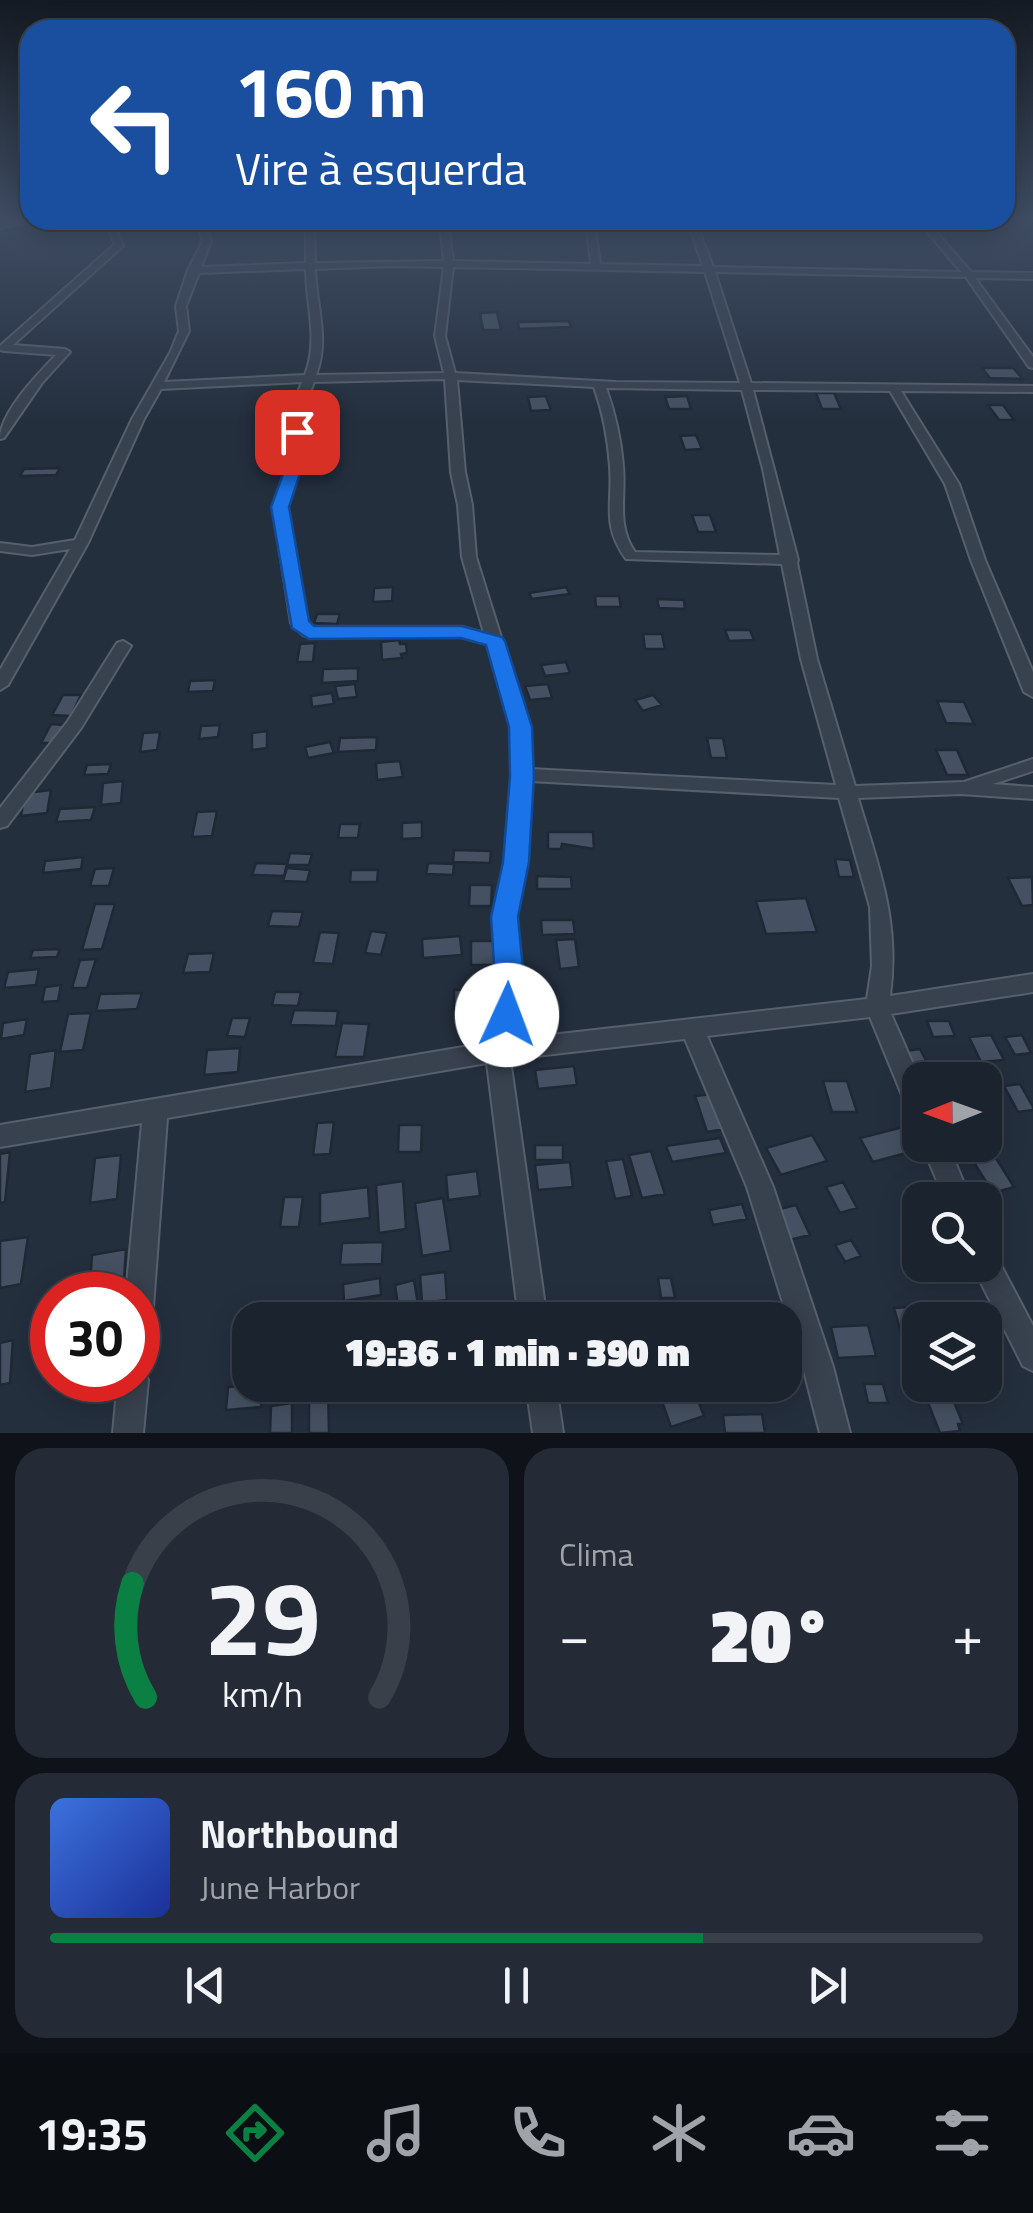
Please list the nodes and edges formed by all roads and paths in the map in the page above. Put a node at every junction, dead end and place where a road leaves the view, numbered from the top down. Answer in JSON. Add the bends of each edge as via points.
{"nodes":[{"id":1,"x":74,"y":286,"type":"edge"},
{"id":2,"x":188,"y":286,"type":"edge"},
{"id":3,"x":313,"y":286,"type":"edge"},
{"id":4,"x":446,"y":286,"type":"edge"},
{"id":5,"x":715,"y":286,"type":"edge"},
{"id":6,"x":976,"y":286,"type":"edge"},
{"id":7,"x":1033,"y":366,"type":"edge"},
{"id":8,"x":310,"y":377,"type":"junction"},
{"id":9,"x":452,"y":378,"type":"junction"},
{"id":10,"x":599,"y":383,"type":"junction"},
{"id":11,"x":746,"y":384,"type":"junction"},
{"id":12,"x":156,"y":386,"type":"junction"},
{"id":13,"x":893,"y":386,"type":"junction"},
{"id":14,"x":1033,"y":389,"type":"edge"},
{"id":15,"x":0,"y":435,"type":"edge"},
{"id":16,"x":81,"y":543,"type":"junction"},
{"id":17,"x":0,"y":547,"type":"edge"},
{"id":18,"x":791,"y":560,"type":"junction"},
{"id":19,"x":495,"y":641,"type":"junction"},
{"id":20,"x":123,"y":646,"type":"dead end"},
{"id":21,"x":0,"y":685,"type":"edge"},
{"id":22,"x":1033,"y":692,"type":"edge"},
{"id":23,"x":1033,"y":764,"type":"edge"},
{"id":24,"x":522,"y":776,"type":"junction"},
{"id":25,"x":961,"y":788,"type":"junction"},
{"id":26,"x":848,"y":792,"type":"junction"},
{"id":27,"x":1033,"y":793,"type":"edge"},
{"id":28,"x":10,"y":795,"type":"edge"},
{"id":29,"x":0,"y":821,"type":"edge"},
{"id":30,"x":1033,"y":983,"type":"edge"},
{"id":31,"x":877,"y":1007,"type":"junction"},
{"id":32,"x":692,"y":1028,"type":"junction"},
{"id":33,"x":501,"y":1051,"type":"junction"},
{"id":34,"x":902,"y":1067,"type":"edge"},
{"id":35,"x":156,"y":1109,"type":"junction"},
{"id":36,"x":0,"y":1136,"type":"edge"},
{"id":37,"x":142,"y":1272,"type":"edge"},
{"id":38,"x":995,"y":1282,"type":"edge"},
{"id":39,"x":531,"y":1302,"type":"edge"},
{"id":40,"x":1033,"y":1356,"type":"edge"},
{"id":41,"x":130,"y":1402,"type":"edge"},
{"id":42,"x":543,"y":1402,"type":"edge"},
{"id":43,"x":128,"y":1433,"type":"edge"},
{"id":44,"x":548,"y":1433,"type":"edge"},
{"id":45,"x":834,"y":1433,"type":"edge"}],
"edges":[{"from":1,"to":15,"type":"street","via":[[4,348],[65,352]]},
{"from":2,"to":12,"type":"street","via":[[181,306],[184,331]]},
{"from":3,"to":8,"type":"street","via":[[318,356]]},
{"from":4,"to":9,"type":"street","via":[[440,336]]},
{"from":5,"to":11,"type":"street"},
{"from":6,"to":7,"type":"street"},
{"from":8,"to":9,"type":"street"},
{"from":8,"to":12,"type":"street"},
{"from":8,"to":19,"type":"street","via":[[295,415],[299,452],[280,507],[299,624],[309,632],[462,632]]},
{"from":9,"to":10,"type":"street"},
{"from":9,"to":19,"type":"street","via":[[469,557]]},
{"from":10,"to":11,"type":"street"},
{"from":10,"to":18,"type":"street","via":[[618,472],[617,532],[631,556]]},
{"from":11,"to":13,"type":"street"},
{"from":11,"to":18,"type":"street"},
{"from":12,"to":16,"type":"street"},
{"from":13,"to":14,"type":"street"},
{"from":13,"to":22,"type":"street","via":[[952,484]]},
{"from":16,"to":17,"type":"street","via":[[32,551]]},
{"from":16,"to":21,"type":"street"},
{"from":18,"to":26,"type":"street","via":[[809,659]]},
{"from":19,"to":24,"type":"street","via":[[520,727]]},
{"from":20,"to":28,"type":"street","via":[[75,724]]},
{"from":23,"to":25,"type":"street"},
{"from":24,"to":26,"type":"street"},
{"from":24,"to":33,"type":"street","via":[[504,917],[510,980]]},
{"from":25,"to":26,"type":"street"},
{"from":25,"to":27,"type":"street"},
{"from":26,"to":31,"type":"street","via":[[880,907]]},
{"from":28,"to":29,"type":"street"},
{"from":30,"to":31,"type":"street"},
{"from":31,"to":32,"type":"street"},
{"from":31,"to":34,"type":"street"},
{"from":32,"to":33,"type":"street"},
{"from":32,"to":45,"type":"street","via":[[760,1187]]},
{"from":33,"to":35,"type":"street"},
{"from":33,"to":39,"type":"street"},
{"from":35,"to":36,"type":"street"},
{"from":35,"to":37,"type":"street"},
{"from":38,"to":40,"type":"street"},
{"from":41,"to":43,"type":"street"},
{"from":42,"to":44,"type":"street"}]}
